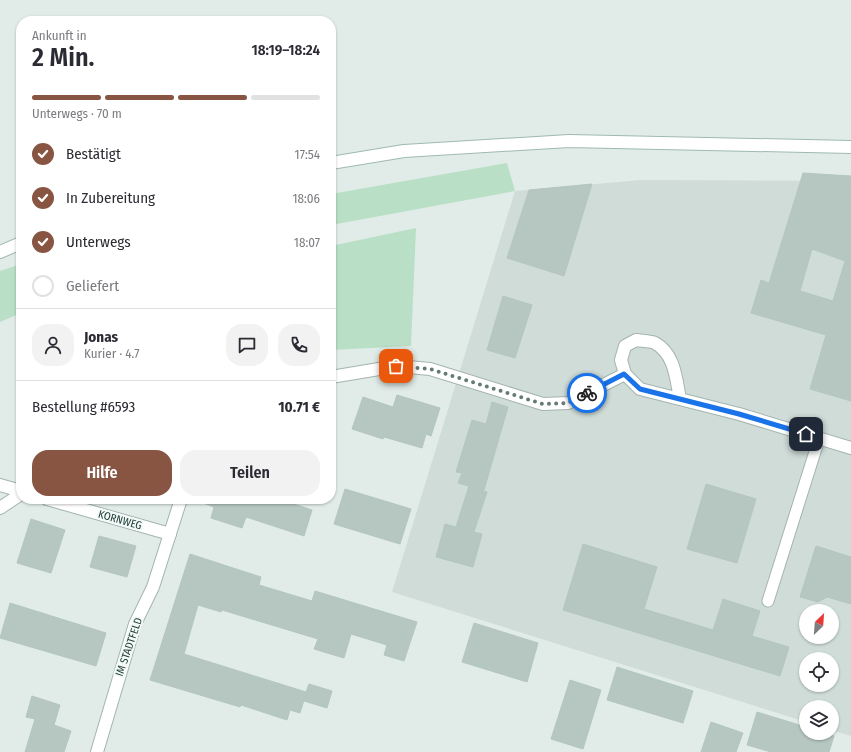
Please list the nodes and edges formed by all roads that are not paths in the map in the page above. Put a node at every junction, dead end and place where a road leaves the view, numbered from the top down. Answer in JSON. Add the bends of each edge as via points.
{"nodes":[{"id":1,"x":851,"y":147,"type":"edge"},
{"id":2,"x":336,"y":162,"type":"edge"},
{"id":3,"x":16,"y":245,"type":"edge"},
{"id":4,"x":0,"y":252,"type":"edge"},
{"id":5,"x":624,"y":374,"type":"junction"},
{"id":6,"x":336,"y":376,"type":"edge"},
{"id":7,"x":680,"y":399,"type":"junction"},
{"id":8,"x":819,"y":439,"type":"junction"},
{"id":9,"x":850,"y":447,"type":"edge"},
{"id":10,"x":0,"y":485,"type":"edge"},
{"id":11,"x":16,"y":490,"type":"edge"},
{"id":12,"x":16,"y":496,"type":"edge"},
{"id":13,"x":65,"y":504,"type":"edge"},
{"id":14,"x":179,"y":504,"type":"edge"},
{"id":15,"x":0,"y":508,"type":"edge"},
{"id":16,"x":170,"y":534,"type":"junction"},
{"id":17,"x":768,"y":601,"type":"dead end"},
{"id":18,"x":97,"y":752,"type":"edge"}],
"edges":[{"from":1,"to":2,"type":"street","via":[[569,141],[404,151]]},
{"from":3,"to":4,"type":"street"},
{"from":5,"to":6,"type":"street","via":[[568,403],[543,404],[430,369],[396,366]]},
{"from":5,"to":7,"type":"street","via":[[640,389]]},
{"from":5,"to":7,"type":"street","via":[[621,360],[625,346],[636,340],[654,343],[667,353],[675,371]]},
{"from":7,"to":8,"type":"street"},
{"from":8,"to":9,"type":"street"},
{"from":8,"to":17,"type":"lane"},
{"from":10,"to":11,"type":"street"},
{"from":12,"to":15,"type":"street"},
{"from":13,"to":16,"type":"street","name":"KORNWEG"},
{"from":14,"to":16,"type":"street","name":"IM STADTFELD"},
{"from":16,"to":18,"type":"street","name":"IM STADTFELD","via":[[153,587],[134,624]]}]}
